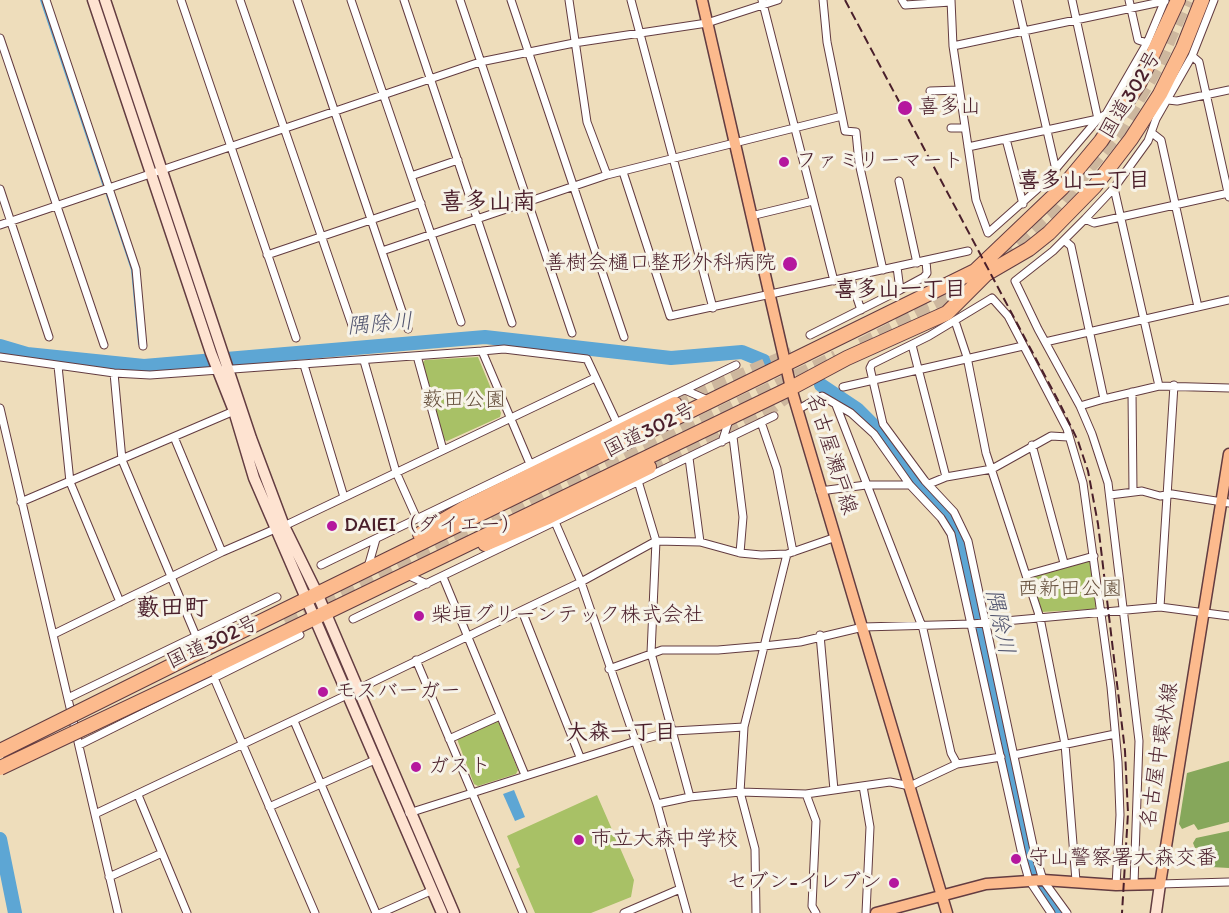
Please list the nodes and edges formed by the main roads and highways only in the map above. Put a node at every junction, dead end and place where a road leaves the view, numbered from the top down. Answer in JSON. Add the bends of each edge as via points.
{"nodes":[{"id":1,"x":702,"y":0,"type":"edge"},
{"id":2,"x":1178,"y":0,"type":"edge"},
{"id":3,"x":1203,"y":0,"type":"edge"},
{"id":4,"x":785,"y":363,"type":"junction"},
{"id":5,"x":791,"y":388,"type":"junction"},
{"id":6,"x":675,"y":404,"type":"tunnel mouth"},
{"id":7,"x":1229,"y":454,"type":"edge"},
{"id":8,"x":649,"y":467,"type":"tunnel mouth"},
{"id":9,"x":1225,"y":502,"type":"edge"},
{"id":10,"x":368,"y":567,"type":"junction"},
{"id":11,"x":405,"y":574,"type":"junction"},
{"id":12,"x":0,"y":751,"type":"edge"},
{"id":13,"x":0,"y":768,"type":"edge"},
{"id":14,"x":943,"y":893,"type":"junction"},
{"id":15,"x":876,"y":913,"type":"edge"},
{"id":16,"x":947,"y":913,"type":"edge"}],
"edges":[{"from":1,"to":4,"type":"main road","name":"名古屋瀬戸線"},
{"from":2,"to":4,"type":"highway","name":"国道302号","via":[[1149,64],[1120,114],[1068,181],[975,271]]},
{"from":3,"to":5,"type":"highway","name":"国道302号","via":[[1183,48],[1141,125],[1095,186],[1049,233],[986,274],[936,320],[874,345]]},
{"from":4,"to":5,"type":"main road","name":"名古屋瀬戸線"},
{"from":4,"to":10,"type":"highway","name":"国道302号"},
{"from":5,"to":11,"type":"highway","name":"国道302号"},
{"from":5,"to":14,"type":"main road","name":"名古屋瀬戸線"},
{"from":6,"to":10,"type":"highway","via":[[466,507]]},
{"from":7,"to":9,"type":"main road","name":"名古屋中環状線"},
{"from":8,"to":11,"type":"highway","via":[[538,522]]},
{"from":9,"to":14,"type":"main road","name":"名古屋中環状線","via":[[1202,613],[1160,884],[1036,880]]},
{"from":10,"to":12,"type":"highway","name":"国道302号","bridge":true},
{"from":11,"to":13,"type":"highway","name":"国道302号","bridge":true,"via":[[211,674]]},
{"from":14,"to":15,"type":"main road"},
{"from":14,"to":16,"type":"main road","name":"名古屋瀬戸線"}]}
